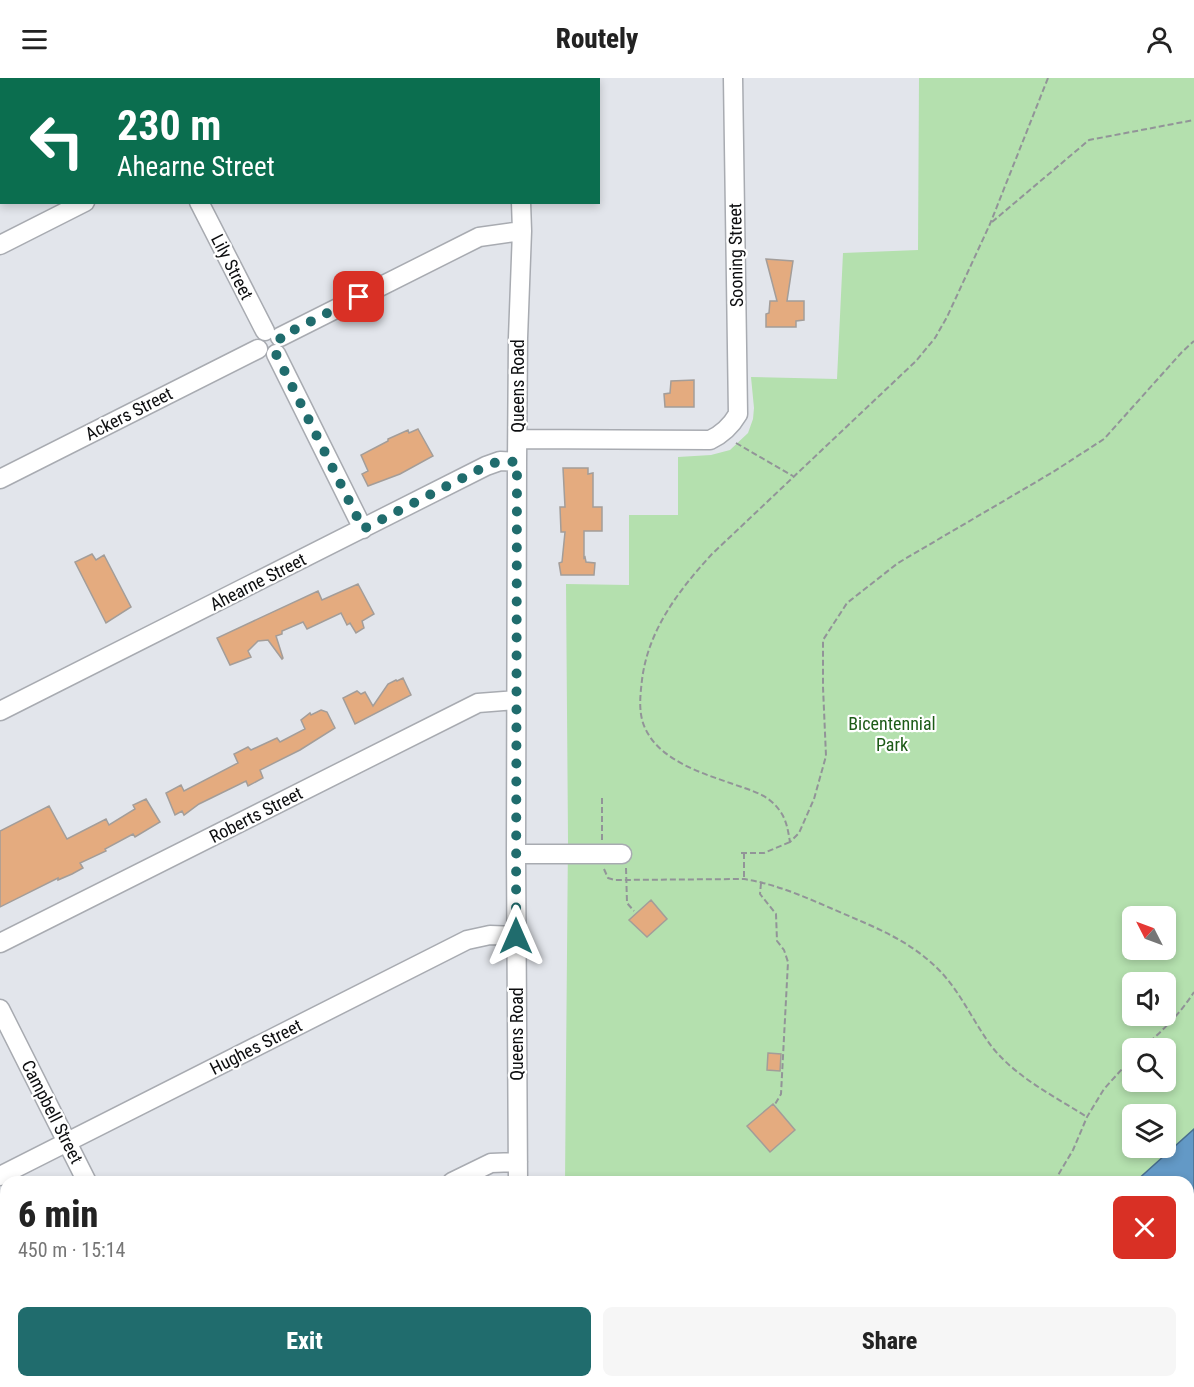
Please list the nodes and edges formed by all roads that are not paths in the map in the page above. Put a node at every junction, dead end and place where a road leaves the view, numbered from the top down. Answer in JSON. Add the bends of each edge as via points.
{"nodes":[{"id":1,"x":733,"y":78,"type":"edge"},
{"id":2,"x":81,"y":204,"type":"edge"},
{"id":3,"x":200,"y":204,"type":"edge"},
{"id":4,"x":521,"y":204,"type":"edge"},
{"id":5,"x":522,"y":231,"type":"junction"},
{"id":6,"x":0,"y":245,"type":"edge"},
{"id":7,"x":273,"y":341,"type":"junction"},
{"id":8,"x":518,"y":439,"type":"junction"},
{"id":9,"x":517,"y":462,"type":"junction"},
{"id":10,"x":0,"y":479,"type":"edge"},
{"id":11,"x":363,"y":529,"type":"junction"},
{"id":12,"x":516,"y":700,"type":"junction"},
{"id":13,"x":0,"y":711,"type":"edge"},
{"id":14,"x":516,"y":854,"type":"junction"},
{"id":15,"x":622,"y":854,"type":"dead end"},
{"id":16,"x":516,"y":936,"type":"junction"},
{"id":17,"x":0,"y":943,"type":"edge"},
{"id":18,"x":0,"y":1009,"type":"edge"},
{"id":19,"x":67,"y":1142,"type":"junction"},
{"id":20,"x":518,"y":1162,"type":"junction"},
{"id":21,"x":0,"y":1176,"type":"edge"},
{"id":22,"x":84,"y":1176,"type":"edge"},
{"id":23,"x":464,"y":1176,"type":"edge"},
{"id":24,"x":518,"y":1176,"type":"edge"}],
"edges":[{"from":1,"to":8,"type":"street","name":"Sooning Street","via":[[738,414],[726,430],[710,440]]},
{"from":2,"to":6,"type":"street"},
{"from":3,"to":7,"type":"street","name":"Lily Street"},
{"from":4,"to":5,"type":"street","name":"Queens Road"},
{"from":5,"to":7,"type":"street","via":[[479,237]]},
{"from":5,"to":8,"type":"street","name":"Queens Road"},
{"from":7,"to":10,"type":"street","name":"Ackers Street","via":[[267,356],[258,349]]},
{"from":7,"to":11,"type":"street","name":"Lily Street"},
{"from":8,"to":9,"type":"street","name":"Queens Road"},
{"from":9,"to":11,"type":"street","name":"Ahearne Street","via":[[500,461],[486,466]]},
{"from":9,"to":12,"type":"street","name":"Queens Road"},
{"from":11,"to":13,"type":"street","name":"Ahearne Street"},
{"from":12,"to":14,"type":"street","name":"Queens Road"},
{"from":12,"to":17,"type":"street","name":"Roberts Street","via":[[478,703]]},
{"from":14,"to":15,"type":"street"},
{"from":14,"to":16,"type":"street","name":"Queens Road"},
{"from":16,"to":19,"type":"street","name":"Hughes Street","via":[[490,935],[467,940]]},
{"from":16,"to":20,"type":"street","name":"Queens Road"},
{"from":18,"to":19,"type":"street","name":"Campbell Street"},
{"from":19,"to":21,"type":"street","name":"Hughes Street"},
{"from":19,"to":22,"type":"street","name":"Campbell Street"},
{"from":20,"to":23,"type":"street","via":[[491,1163]]},
{"from":20,"to":24,"type":"street","name":"Queens Road"}]}
